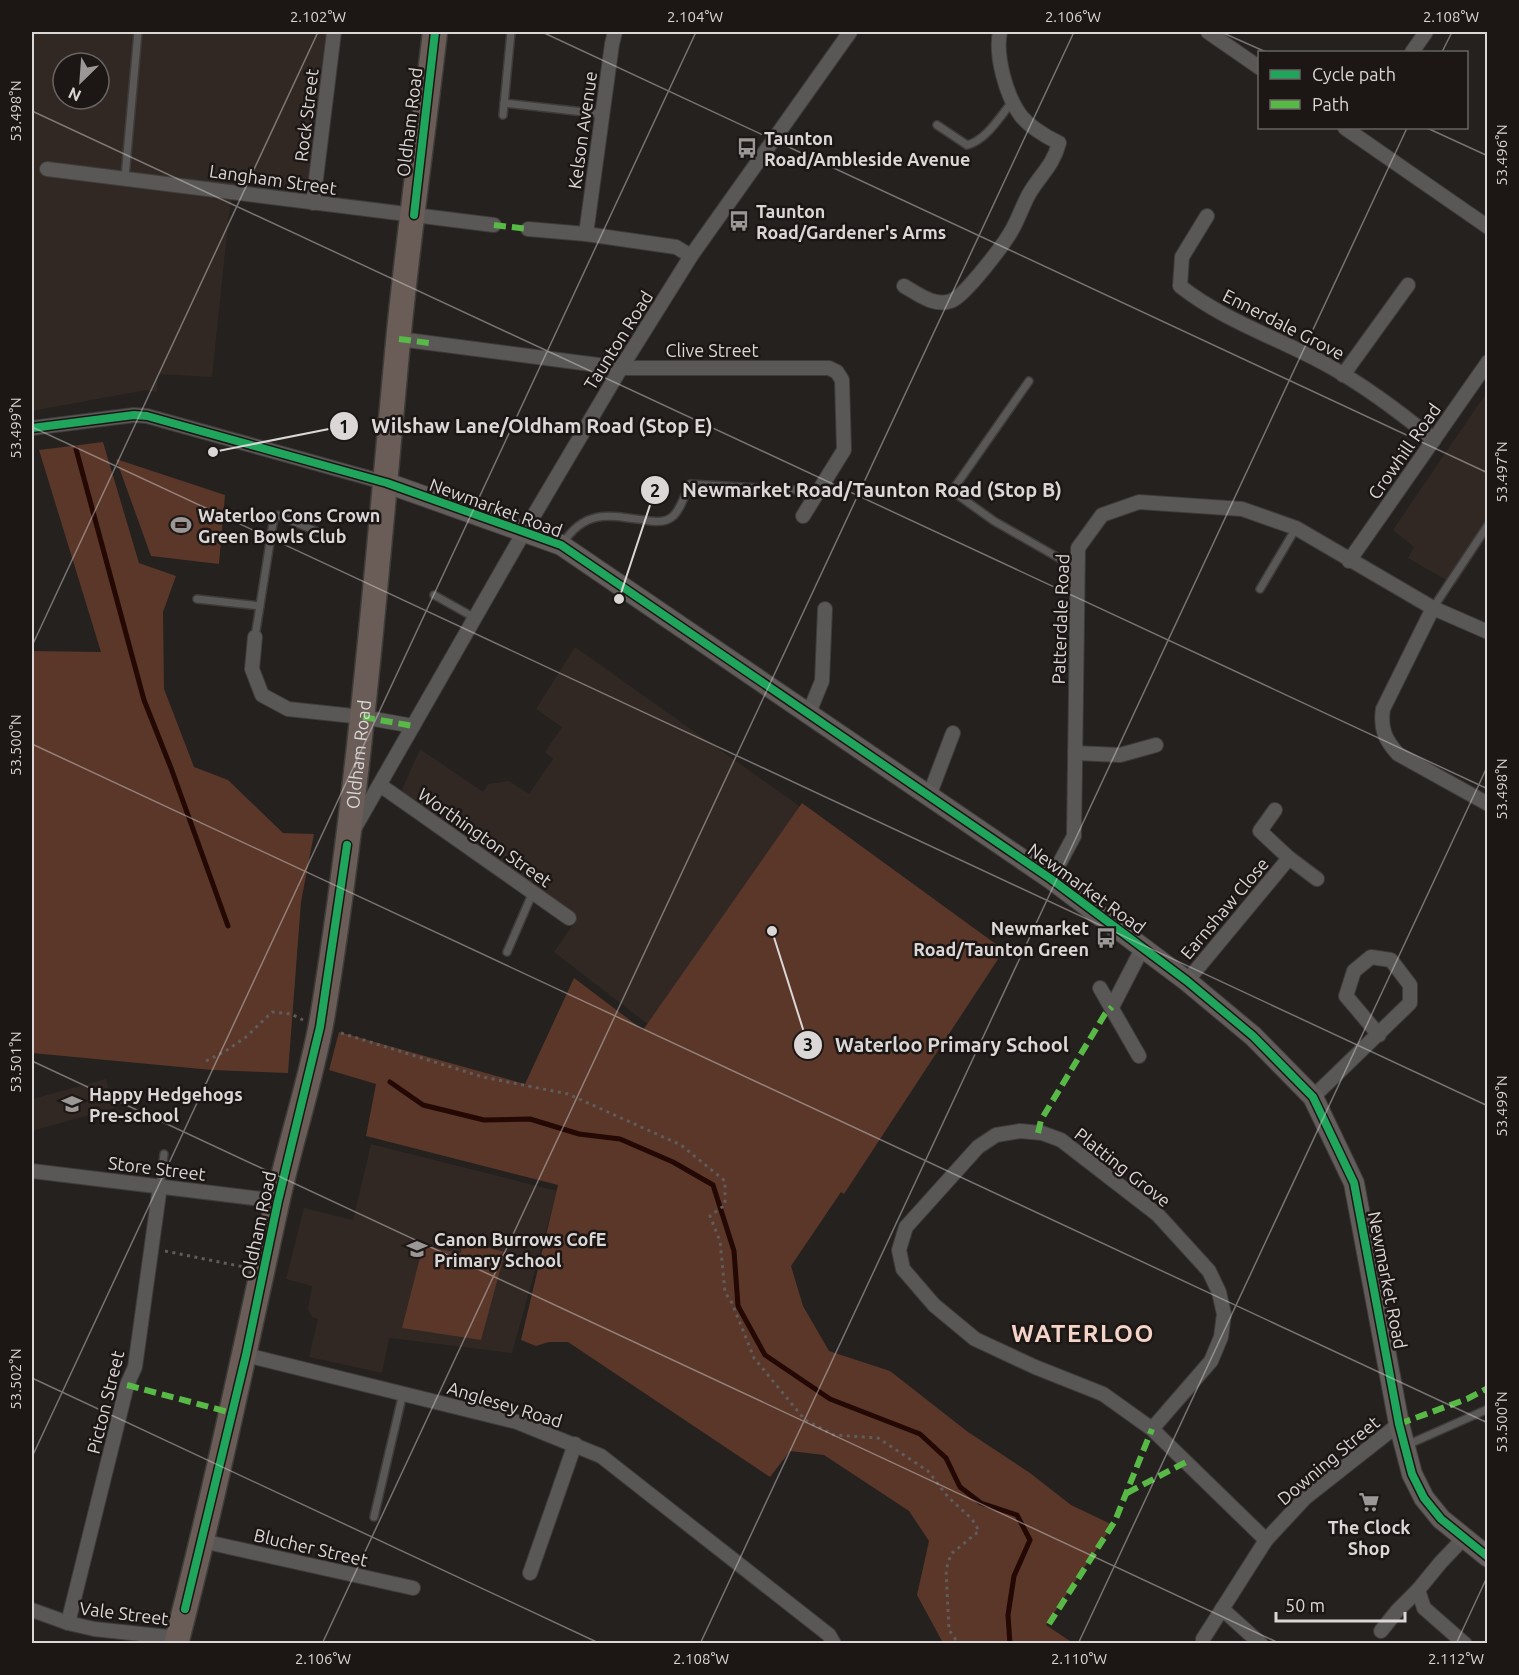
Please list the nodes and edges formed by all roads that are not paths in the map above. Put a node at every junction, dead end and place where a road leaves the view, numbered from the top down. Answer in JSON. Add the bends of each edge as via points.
{"nodes":[{"id":1,"x":138,"y":32,"type":"edge"},
{"id":2,"x":334,"y":32,"type":"edge"},
{"id":3,"x":435,"y":32,"type":"edge"},
{"id":4,"x":511,"y":32,"type":"edge"},
{"id":5,"x":615,"y":32,"type":"edge"},
{"id":6,"x":850,"y":32,"type":"edge"},
{"id":7,"x":1000,"y":32,"type":"edge"},
{"id":8,"x":1208,"y":32,"type":"edge"},
{"id":9,"x":1426,"y":32,"type":"edge"},
{"id":10,"x":1413,"y":51,"type":"edge"},
{"id":11,"x":1258,"y":67,"type":"edge"},
{"id":12,"x":1012,"y":102,"type":"junction"},
{"id":13,"x":504,"y":103,"type":"junction"},
{"id":14,"x":602,"y":114,"type":"junction"},
{"id":15,"x":503,"y":116,"type":"dead end"},
{"id":16,"x":937,"y":125,"type":"dead end"},
{"id":17,"x":1360,"y":132,"type":"edge"},
{"id":18,"x":47,"y":169,"type":"dead end"},
{"id":19,"x":125,"y":177,"type":"junction"},
{"id":20,"x":313,"y":203,"type":"junction"},
{"id":21,"x":414,"y":215,"type":"junction"},
{"id":22,"x":1207,"y":216,"type":"dead end"},
{"id":23,"x":494,"y":225,"type":"dead end"},
{"id":24,"x":1488,"y":227,"type":"edge"},
{"id":25,"x":528,"y":229,"type":"dead end"},
{"id":26,"x":586,"y":234,"type":"junction"},
{"id":27,"x":691,"y":256,"type":"junction"},
{"id":28,"x":1408,"y":285,"type":"dead end"},
{"id":29,"x":904,"y":286,"type":"dead end"},
{"id":30,"x":399,"y":339,"type":"junction"},
{"id":31,"x":1488,"y":362,"type":"edge"},
{"id":32,"x":621,"y":368,"type":"junction"},
{"id":33,"x":1343,"y":375,"type":"junction"},
{"id":34,"x":1029,"y":381,"type":"dead end"},
{"id":35,"x":32,"y":428,"type":"edge"},
{"id":36,"x":1434,"y":440,"type":"junction"},
{"id":37,"x":387,"y":483,"type":"junction"},
{"id":38,"x":814,"y":499,"type":"junction"},
{"id":39,"x":803,"y":516,"type":"dead end"},
{"id":40,"x":1488,"y":525,"type":"edge"},
{"id":41,"x":1296,"y":528,"type":"junction"},
{"id":42,"x":524,"y":532,"type":"junction"},
{"id":43,"x":337,"y":540,"type":"dead end"},
{"id":44,"x":561,"y":545,"type":"junction"},
{"id":45,"x":1349,"y":561,"type":"junction"},
{"id":46,"x":1078,"y":569,"type":"junction"},
{"id":47,"x":1260,"y":589,"type":"dead end"},
{"id":48,"x":434,"y":595,"type":"dead end"},
{"id":49,"x":197,"y":599,"type":"dead end"},
{"id":50,"x":260,"y":606,"type":"junction"},
{"id":51,"x":1433,"y":608,"type":"junction"},
{"id":52,"x":825,"y":609,"type":"dead end"},
{"id":53,"x":475,"y":618,"type":"junction"},
{"id":54,"x":1488,"y":632,"type":"edge"},
{"id":55,"x":255,"y":637,"type":"joint"},
{"id":56,"x":808,"y":715,"type":"junction"},
{"id":57,"x":363,"y":717,"type":"junction"},
{"id":58,"x":413,"y":726,"type":"junction"},
{"id":59,"x":953,"y":733,"type":"dead end"},
{"id":60,"x":1156,"y":745,"type":"dead end"},
{"id":61,"x":1076,"y":753,"type":"junction"},
{"id":62,"x":380,"y":785,"type":"junction"},
{"id":63,"x":929,"y":796,"type":"junction"},
{"id":64,"x":1488,"y":804,"type":"edge"},
{"id":65,"x":1275,"y":810,"type":"dead end"},
{"id":66,"x":349,"y":838,"type":"junction"},
{"id":67,"x":1289,"y":858,"type":"junction"},
{"id":68,"x":1051,"y":879,"type":"junction"},
{"id":69,"x":1317,"y":879,"type":"dead end"},
{"id":70,"x":533,"y":892,"type":"junction"},
{"id":71,"x":569,"y":918,"type":"dead end"},
{"id":72,"x":1143,"y":947,"type":"junction"},
{"id":73,"x":507,"y":952,"type":"dead end"},
{"id":74,"x":1187,"y":981,"type":"junction"},
{"id":75,"x":1100,"y":988,"type":"dead end"},
{"id":76,"x":1112,"y":1007,"type":"junction"},
{"id":77,"x":1378,"y":1035,"type":"junction"},
{"id":78,"x":1139,"y":1056,"type":"dead end"},
{"id":79,"x":1313,"y":1097,"type":"junction"},
{"id":80,"x":164,"y":1154,"type":"dead end"},
{"id":81,"x":32,"y":1171,"type":"edge"},
{"id":82,"x":160,"y":1186,"type":"junction"},
{"id":83,"x":278,"y":1201,"type":"junction"},
{"id":84,"x":246,"y":1355,"type":"junction"},
{"id":85,"x":403,"y":1394,"type":"junction"},
{"id":86,"x":1488,"y":1409,"type":"edge"},
{"id":87,"x":1399,"y":1424,"type":"junction"},
{"id":88,"x":1152,"y":1429,"type":"junction"},
{"id":89,"x":574,"y":1444,"type":"junction"},
{"id":90,"x":1405,"y":1446,"type":"junction"},
{"id":91,"x":374,"y":1517,"type":"dead end"},
{"id":92,"x":1463,"y":1539,"type":"junction"},
{"id":93,"x":1266,"y":1540,"type":"junction"},
{"id":94,"x":202,"y":1541,"type":"junction"},
{"id":95,"x":1488,"y":1557,"type":"edge"},
{"id":96,"x":530,"y":1573,"type":"dead end"},
{"id":97,"x":413,"y":1588,"type":"dead end"},
{"id":98,"x":1418,"y":1590,"type":"junction"},
{"id":99,"x":1222,"y":1609,"type":"junction"},
{"id":100,"x":32,"y":1610,"type":"edge"},
{"id":101,"x":68,"y":1623,"type":"junction"},
{"id":102,"x":1382,"y":1631,"type":"dead end"},
{"id":103,"x":177,"y":1641,"type":"edge"},
{"id":104,"x":834,"y":1644,"type":"edge"},
{"id":105,"x":1203,"y":1644,"type":"edge"},
{"id":106,"x":1261,"y":1644,"type":"edge"},
{"id":107,"x":1465,"y":1644,"type":"edge"}],
"edges":[{"from":1,"to":19,"type":"lane"},
{"from":2,"to":20,"type":"street","name":"Rock Street"},
{"from":3,"to":21,"type":"highway","name":"Oldham Road"},
{"from":4,"to":13,"type":"lane"},
{"from":5,"to":14,"type":"street","name":"Kelson Avenue"},
{"from":6,"to":27,"type":"street","name":"Taunton Road"},
{"from":7,"to":12,"type":"street","via":[[998,56]]},
{"from":8,"to":11,"type":"street"},
{"from":9,"to":10,"type":"street"},
{"from":12,"to":16,"type":"lane","via":[[974,143],[967,145]]},
{"from":12,"to":29,"type":"street","via":[[1040,133],[1059,143],[1049,168],[1029,193],[1012,230],[964,292],[951,301],[939,303]]},
{"from":13,"to":14,"type":"lane"},
{"from":13,"to":15,"type":"lane"},
{"from":14,"to":26,"type":"street","name":"Kelson Avenue"},
{"from":17,"to":24,"type":"street"},
{"from":18,"to":19,"type":"street","name":"Langham Street"},
{"from":19,"to":20,"type":"street","name":"Langham Street"},
{"from":20,"to":21,"type":"street","name":"Langham Street"},
{"from":21,"to":23,"type":"street","name":"Langham Street"},
{"from":21,"to":30,"type":"highway","name":"Oldham Road"},
{"from":22,"to":33,"type":"street","name":"Ennerdale Grove","via":[[1182,257],[1180,286],[1199,302]]},
{"from":25,"to":26,"type":"street"},
{"from":26,"to":27,"type":"street","via":[[676,247]]},
{"from":27,"to":32,"type":"street","name":"Taunton Road"},
{"from":28,"to":33,"type":"street"},
{"from":30,"to":32,"type":"street","name":"Clive Street"},
{"from":30,"to":37,"type":"highway","name":"Oldham Road"},
{"from":31,"to":36,"type":"street","name":"Crowhill Road"},
{"from":32,"to":38,"type":"street","name":"Clive Street","via":[[829,368],[837,372],[842,380],[844,450]]},
{"from":32,"to":42,"type":"street","name":"Taunton Road"},
{"from":33,"to":36,"type":"street","name":"Ennerdale Grove"},
{"from":34,"to":46,"type":"lane","via":[[952,491],[994,521]]},
{"from":35,"to":37,"type":"street","via":[[147,416]]},
{"from":36,"to":45,"type":"street","name":"Crowhill Road"},
{"from":37,"to":42,"type":"street","name":"Newmarket Road"},
{"from":37,"to":57,"type":"highway","name":"Oldham Road"},
{"from":38,"to":39,"type":"street","name":"Clive Street"},
{"from":38,"to":44,"type":"lane","via":[[797,490],[690,484],[675,516],[666,521],[598,516],[572,530]]},
{"from":40,"to":51,"type":"lane"},
{"from":41,"to":45,"type":"street","name":"Patterdale Road"},
{"from":41,"to":46,"type":"street","name":"Patterdale Road","via":[[1242,509],[1139,502],[1102,515],[1078,548]]},
{"from":41,"to":47,"type":"lane"},
{"from":42,"to":44,"type":"street","name":"Newmarket Road"},
{"from":42,"to":53,"type":"street","name":"Taunton Road"},
{"from":43,"to":50,"type":"lane","via":[[276,515]]},
{"from":44,"to":56,"type":"street","name":"Newmarket Road"},
{"from":45,"to":51,"type":"street","name":"Patterdale Road"},
{"from":46,"to":61,"type":"street","name":"Patterdale Road"},
{"from":48,"to":53,"type":"lane"},
{"from":49,"to":50,"type":"lane"},
{"from":50,"to":55,"type":"lane"},
{"from":51,"to":54,"type":"street","name":"Patterdale Road"},
{"from":51,"to":64,"type":"street","via":[[1383,710],[1383,730],[1398,754]]},
{"from":52,"to":56,"type":"street","via":[[822,681]]},
{"from":53,"to":58,"type":"street","name":"Taunton Road"},
{"from":55,"to":57,"type":"street","via":[[252,669],[262,695],[288,709]]},
{"from":56,"to":63,"type":"street","name":"Newmarket Road"},
{"from":57,"to":58,"type":"street"},
{"from":57,"to":66,"type":"highway","name":"Oldham Road"},
{"from":58,"to":62,"type":"street","name":"Taunton Road"},
{"from":59,"to":63,"type":"street"},
{"from":60,"to":61,"type":"street","via":[[1120,754]]},
{"from":61,"to":68,"type":"street","name":"Patterdale Road","via":[[1074,836]]},
{"from":62,"to":66,"type":"street","name":"Taunton Road"},
{"from":62,"to":70,"type":"street","name":"Worthington Street"},
{"from":63,"to":68,"type":"street","name":"Newmarket Road"},
{"from":65,"to":67,"type":"street","name":"Earnshaw Close","via":[[1260,831]]},
{"from":66,"to":83,"type":"highway","name":"Oldham Road","via":[[321,1027]]},
{"from":67,"to":69,"type":"street","name":"Earnshaw Close"},
{"from":67,"to":74,"type":"street","name":"Earnshaw Close"},
{"from":68,"to":72,"type":"street","name":"Newmarket Road"},
{"from":70,"to":71,"type":"street","name":"Worthington Street"},
{"from":70,"to":73,"type":"lane"},
{"from":72,"to":74,"type":"street","name":"Newmarket Road"},
{"from":72,"to":76,"type":"street"},
{"from":74,"to":79,"type":"street","name":"Newmarket Road","via":[[1253,1036]]},
{"from":75,"to":76,"type":"street"},
{"from":76,"to":78,"type":"street"},
{"from":77,"to":77,"type":"street","via":[[1346,996],[1354,971],[1371,957],[1391,960],[1410,985],[1410,1003]]},
{"from":77,"to":79,"type":"street"},
{"from":79,"to":87,"type":"street","name":"Newmarket Road","via":[[1354,1184]]},
{"from":80,"to":82,"type":"lane"},
{"from":81,"to":82,"type":"street","name":"Store Street"},
{"from":82,"to":83,"type":"street","name":"Store Street"},
{"from":82,"to":101,"type":"street","name":"Picton Street","via":[[135,1367],[127,1385]]},
{"from":83,"to":84,"type":"highway","name":"Oldham Road"},
{"from":84,"to":85,"type":"street","name":"Anglesey Road"},
{"from":84,"to":94,"type":"highway","name":"Oldham Road"},
{"from":85,"to":89,"type":"street","name":"Anglesey Road","via":[[517,1422]]},
{"from":85,"to":91,"type":"lane"},
{"from":86,"to":90,"type":"lane"},
{"from":87,"to":90,"type":"street","name":"Newmarket Road"},
{"from":87,"to":93,"type":"street","name":"Downing Street","via":[[1305,1498]]},
{"from":88,"to":88,"type":"street","name":"Platting Grove","via":[[1211,1360],[1221,1337],[1224,1314],[1209,1271],[1158,1215],[1061,1140],[1020,1131],[996,1135],[978,1147],[906,1227],[899,1250],[903,1269],[934,1305],[975,1339],[1103,1395]]},
{"from":88,"to":93,"type":"street","name":"Platting Grove"},
{"from":89,"to":96,"type":"street"},
{"from":89,"to":104,"type":"street","name":"Anglesey Road","via":[[601,1456],[830,1635]]},
{"from":90,"to":92,"type":"street","name":"Newmarket Road","via":[[1412,1474],[1424,1498]]},
{"from":92,"to":95,"type":"street","name":"Newmarket Road"},
{"from":92,"to":98,"type":"street"},
{"from":93,"to":99,"type":"street","name":"Downing Street"},
{"from":94,"to":97,"type":"street","name":"Blucher Street"},
{"from":94,"to":103,"type":"highway","name":"Oldham Road"},
{"from":98,"to":102,"type":"street"},
{"from":98,"to":107,"type":"street","via":[[1424,1608]]},
{"from":99,"to":105,"type":"street","name":"Downing Street"},
{"from":99,"to":106,"type":"street"},
{"from":100,"to":101,"type":"street","name":"Vale Street"},
{"from":101,"to":103,"type":"street","name":"Vale Street"}]}
